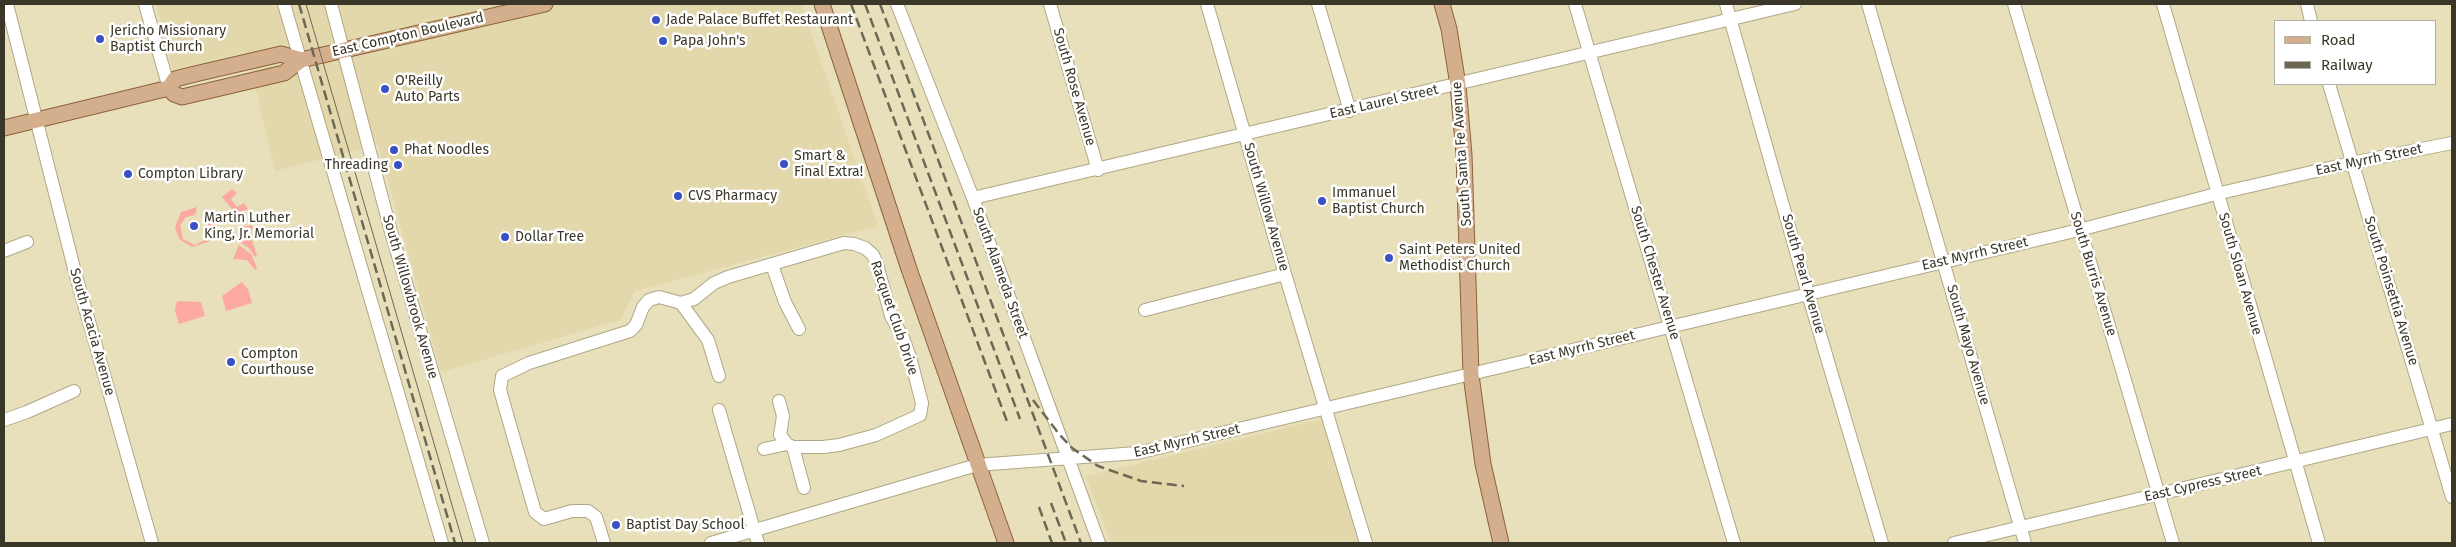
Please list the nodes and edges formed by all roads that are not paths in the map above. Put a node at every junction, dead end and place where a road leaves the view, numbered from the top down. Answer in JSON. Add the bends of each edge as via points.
{"nodes":[{"id":1,"x":7,"y":4,"type":"edge"},
{"id":2,"x":145,"y":4,"type":"edge"},
{"id":3,"x":284,"y":4,"type":"edge"},
{"id":4,"x":331,"y":4,"type":"edge"},
{"id":5,"x":545,"y":4,"type":"edge"},
{"id":6,"x":822,"y":4,"type":"edge"},
{"id":7,"x":897,"y":4,"type":"edge"},
{"id":8,"x":1050,"y":4,"type":"edge"},
{"id":9,"x":1207,"y":4,"type":"edge"},
{"id":10,"x":1318,"y":4,"type":"edge"},
{"id":11,"x":1442,"y":4,"type":"edge"},
{"id":12,"x":1575,"y":4,"type":"edge"},
{"id":13,"x":1726,"y":4,"type":"edge"},
{"id":14,"x":1795,"y":4,"type":"edge"},
{"id":15,"x":1868,"y":4,"type":"edge"},
{"id":16,"x":2014,"y":4,"type":"edge"},
{"id":17,"x":2163,"y":4,"type":"edge"},
{"id":18,"x":2306,"y":4,"type":"edge"},
{"id":19,"x":1730,"y":19,"type":"junction"},
{"id":20,"x":2311,"y":20,"type":"edge"},
{"id":21,"x":343,"y":50,"type":"junction"},
{"id":22,"x":1588,"y":52,"type":"junction"},
{"id":23,"x":301,"y":60,"type":"junction"},
{"id":24,"x":1458,"y":85,"type":"junction"},
{"id":25,"x":2329,"y":85,"type":"edge"},
{"id":26,"x":169,"y":88,"type":"junction"},
{"id":27,"x":1350,"y":111,"type":"junction"},
{"id":28,"x":36,"y":120,"type":"junction"},
{"id":29,"x":4,"y":128,"type":"edge"},
{"id":30,"x":1245,"y":134,"type":"junction"},
{"id":31,"x":2452,"y":143,"type":"edge"},
{"id":32,"x":2351,"y":163,"type":"junction"},
{"id":33,"x":1098,"y":170,"type":"junction"},
{"id":34,"x":2216,"y":194,"type":"junction"},
{"id":35,"x":973,"y":198,"type":"junction"},
{"id":36,"x":2079,"y":230,"type":"junction"},
{"id":37,"x":27,"y":242,"type":"dead end"},
{"id":38,"x":4,"y":251,"type":"edge"},
{"id":39,"x":1943,"y":262,"type":"junction"},
{"id":40,"x":772,"y":265,"type":"junction"},
{"id":41,"x":1285,"y":274,"type":"junction"},
{"id":42,"x":1808,"y":294,"type":"junction"},
{"id":43,"x":681,"y":303,"type":"junction"},
{"id":44,"x":1146,"y":310,"type":"dead end"},
{"id":45,"x":1671,"y":326,"type":"junction"},
{"id":46,"x":799,"y":329,"type":"dead end"},
{"id":47,"x":1472,"y":375,"type":"junction"},
{"id":48,"x":719,"y":376,"type":"dead end"},
{"id":49,"x":74,"y":391,"type":"dead end"},
{"id":50,"x":779,"y":401,"type":"dead end"},
{"id":51,"x":719,"y":410,"type":"dead end"},
{"id":52,"x":1327,"y":410,"type":"junction"},
{"id":53,"x":4,"y":420,"type":"edge"},
{"id":54,"x":2452,"y":424,"type":"edge"},
{"id":55,"x":2433,"y":428,"type":"junction"},
{"id":56,"x":790,"y":445,"type":"junction"},
{"id":57,"x":764,"y":448,"type":"dead end"},
{"id":58,"x":1068,"y":459,"type":"junction"},
{"id":59,"x":2296,"y":462,"type":"junction"},
{"id":60,"x":977,"y":465,"type":"junction"},
{"id":61,"x":804,"y":488,"type":"dead end"},
{"id":62,"x":2159,"y":494,"type":"junction"},
{"id":63,"x":2452,"y":498,"type":"edge"},
{"id":64,"x":2020,"y":528,"type":"junction"},
{"id":65,"x":754,"y":530,"type":"junction"},
{"id":66,"x":152,"y":543,"type":"edge"},
{"id":67,"x":442,"y":543,"type":"edge"},
{"id":68,"x":483,"y":543,"type":"edge"},
{"id":69,"x":604,"y":543,"type":"edge"},
{"id":70,"x":711,"y":543,"type":"edge"},
{"id":71,"x":758,"y":543,"type":"edge"},
{"id":72,"x":1006,"y":543,"type":"edge"},
{"id":73,"x":1099,"y":543,"type":"edge"},
{"id":74,"x":1366,"y":543,"type":"edge"},
{"id":75,"x":1501,"y":543,"type":"edge"},
{"id":76,"x":1734,"y":543,"type":"edge"},
{"id":77,"x":1882,"y":543,"type":"edge"},
{"id":78,"x":1954,"y":543,"type":"edge"},
{"id":79,"x":2025,"y":543,"type":"edge"},
{"id":80,"x":2173,"y":543,"type":"edge"},
{"id":81,"x":2318,"y":543,"type":"edge"}],
"edges":[{"from":1,"to":28,"type":"street","name":"South Acacia Avenue"},
{"from":2,"to":26,"type":"street"},
{"from":3,"to":23,"type":"street"},
{"from":4,"to":21,"type":"street","name":"South Willowbrook Avenue"},
{"from":5,"to":21,"type":"main road","name":"East Compton Boulevard"},
{"from":6,"to":60,"type":"main road"},
{"from":7,"to":35,"type":"street","name":"South Alameda Street"},
{"from":8,"to":33,"type":"street","name":"South Rose Avenue"},
{"from":9,"to":30,"type":"street","name":"South Willow Avenue"},
{"from":10,"to":27,"type":"street"},
{"from":11,"to":24,"type":"main road","name":"South Santa Fe Avenue"},
{"from":12,"to":22,"type":"street","name":"South Chester Avenue"},
{"from":13,"to":19,"type":"street","name":"South Pearl Avenue"},
{"from":14,"to":19,"type":"street","name":"East Laurel Street"},
{"from":15,"to":39,"type":"street","name":"South Mayo Avenue"},
{"from":16,"to":36,"type":"street","name":"South Burris Avenue"},
{"from":17,"to":34,"type":"street","name":"South Sloan Avenue"},
{"from":18,"to":20,"type":"street"},
{"from":19,"to":22,"type":"street","name":"East Laurel Street"},
{"from":19,"to":42,"type":"street","name":"South Pearl Avenue"},
{"from":21,"to":23,"type":"main road","name":"East Compton Boulevard"},
{"from":21,"to":68,"type":"street","name":"South Willowbrook Avenue","via":[[391,232]]},
{"from":22,"to":24,"type":"street","name":"East Laurel Street"},
{"from":22,"to":45,"type":"street","name":"South Chester Avenue"},
{"from":23,"to":26,"type":"main road","via":[[284,73],[182,96]]},
{"from":23,"to":67,"type":"street"},
{"from":24,"to":27,"type":"street","name":"East Laurel Street"},
{"from":24,"to":47,"type":"main road","name":"South Santa Fe Avenue","via":[[1464,154]]},
{"from":25,"to":32,"type":"street","name":"South Poinsettia Avenue"},
{"from":26,"to":28,"type":"main road"},
{"from":27,"to":30,"type":"street","name":"East Laurel Street"},
{"from":28,"to":29,"type":"main road"},
{"from":28,"to":66,"type":"street","name":"South Acacia Avenue","via":[[76,276]]},
{"from":30,"to":33,"type":"street","name":"East Laurel Street"},
{"from":30,"to":41,"type":"street","name":"South Willow Avenue"},
{"from":31,"to":32,"type":"street","name":"East Myrrh Street"},
{"from":32,"to":34,"type":"street","name":"East Myrrh Street"},
{"from":32,"to":55,"type":"street","name":"South Poinsettia Avenue"},
{"from":33,"to":35,"type":"street","name":"East Laurel Street"},
{"from":34,"to":36,"type":"street","name":"East Myrrh Street"},
{"from":34,"to":59,"type":"street","name":"South Sloan Avenue"},
{"from":35,"to":58,"type":"street","name":"South Alameda Street"},
{"from":36,"to":39,"type":"street","name":"East Myrrh Street"},
{"from":36,"to":62,"type":"street","name":"South Burris Avenue"},
{"from":37,"to":38,"type":"street"},
{"from":39,"to":42,"type":"street","name":"East Myrrh Street"},
{"from":39,"to":64,"type":"street","name":"South Mayo Avenue"},
{"from":40,"to":43,"type":"street","name":"Racquet Club Drive","via":[[714,283],[694,299]]},
{"from":40,"to":46,"type":"street"},
{"from":40,"to":56,"type":"street","name":"Racquet Club Drive","via":[[844,243],[865,248],[873,255],[922,403],[920,415],[876,435],[823,447]]},
{"from":41,"to":44,"type":"street"},
{"from":41,"to":52,"type":"street","name":"South Willow Avenue"},
{"from":42,"to":45,"type":"street","name":"East Myrrh Street"},
{"from":42,"to":77,"type":"street","name":"South Pearl Avenue"},
{"from":43,"to":48,"type":"street","via":[[708,340]]},
{"from":43,"to":69,"type":"street","via":[[660,297],[649,300],[630,331],[529,363],[502,376],[500,390],[535,512],[544,519],[572,511],[588,511],[596,517]]},
{"from":45,"to":47,"type":"street","name":"East Myrrh Street"},
{"from":45,"to":76,"type":"street","name":"South Chester Avenue"},
{"from":47,"to":52,"type":"street","name":"East Myrrh Street"},
{"from":47,"to":75,"type":"main road","name":"South Santa Fe Avenue","via":[[1483,464]]},
{"from":49,"to":53,"type":"street"},
{"from":50,"to":56,"type":"street","via":[[783,416],[780,435]]},
{"from":51,"to":65,"type":"street"},
{"from":52,"to":58,"type":"street","name":"East Myrrh Street","via":[[1137,453]]},
{"from":52,"to":74,"type":"street","name":"South Willow Avenue"},
{"from":54,"to":55,"type":"street","name":"East Cypress Street"},
{"from":55,"to":59,"type":"street","name":"East Cypress Street"},
{"from":55,"to":63,"type":"street","name":"South Poinsettia Avenue"},
{"from":56,"to":57,"type":"street","name":"Racquet Club Drive"},
{"from":56,"to":61,"type":"street"},
{"from":58,"to":60,"type":"street","name":"East Myrrh Street"},
{"from":58,"to":73,"type":"street","name":"South Alameda Street"},
{"from":59,"to":62,"type":"street","name":"East Cypress Street"},
{"from":59,"to":81,"type":"street","name":"South Sloan Avenue"},
{"from":60,"to":65,"type":"street","name":"East Myrrh Street"},
{"from":60,"to":72,"type":"main road"},
{"from":62,"to":64,"type":"street","name":"East Cypress Street"},
{"from":62,"to":80,"type":"street","name":"South Burris Avenue"},
{"from":64,"to":78,"type":"street","name":"East Cypress Street"},
{"from":64,"to":79,"type":"street","name":"South Mayo Avenue"},
{"from":65,"to":70,"type":"street","name":"East Myrrh Street"},
{"from":65,"to":71,"type":"street"}]}
